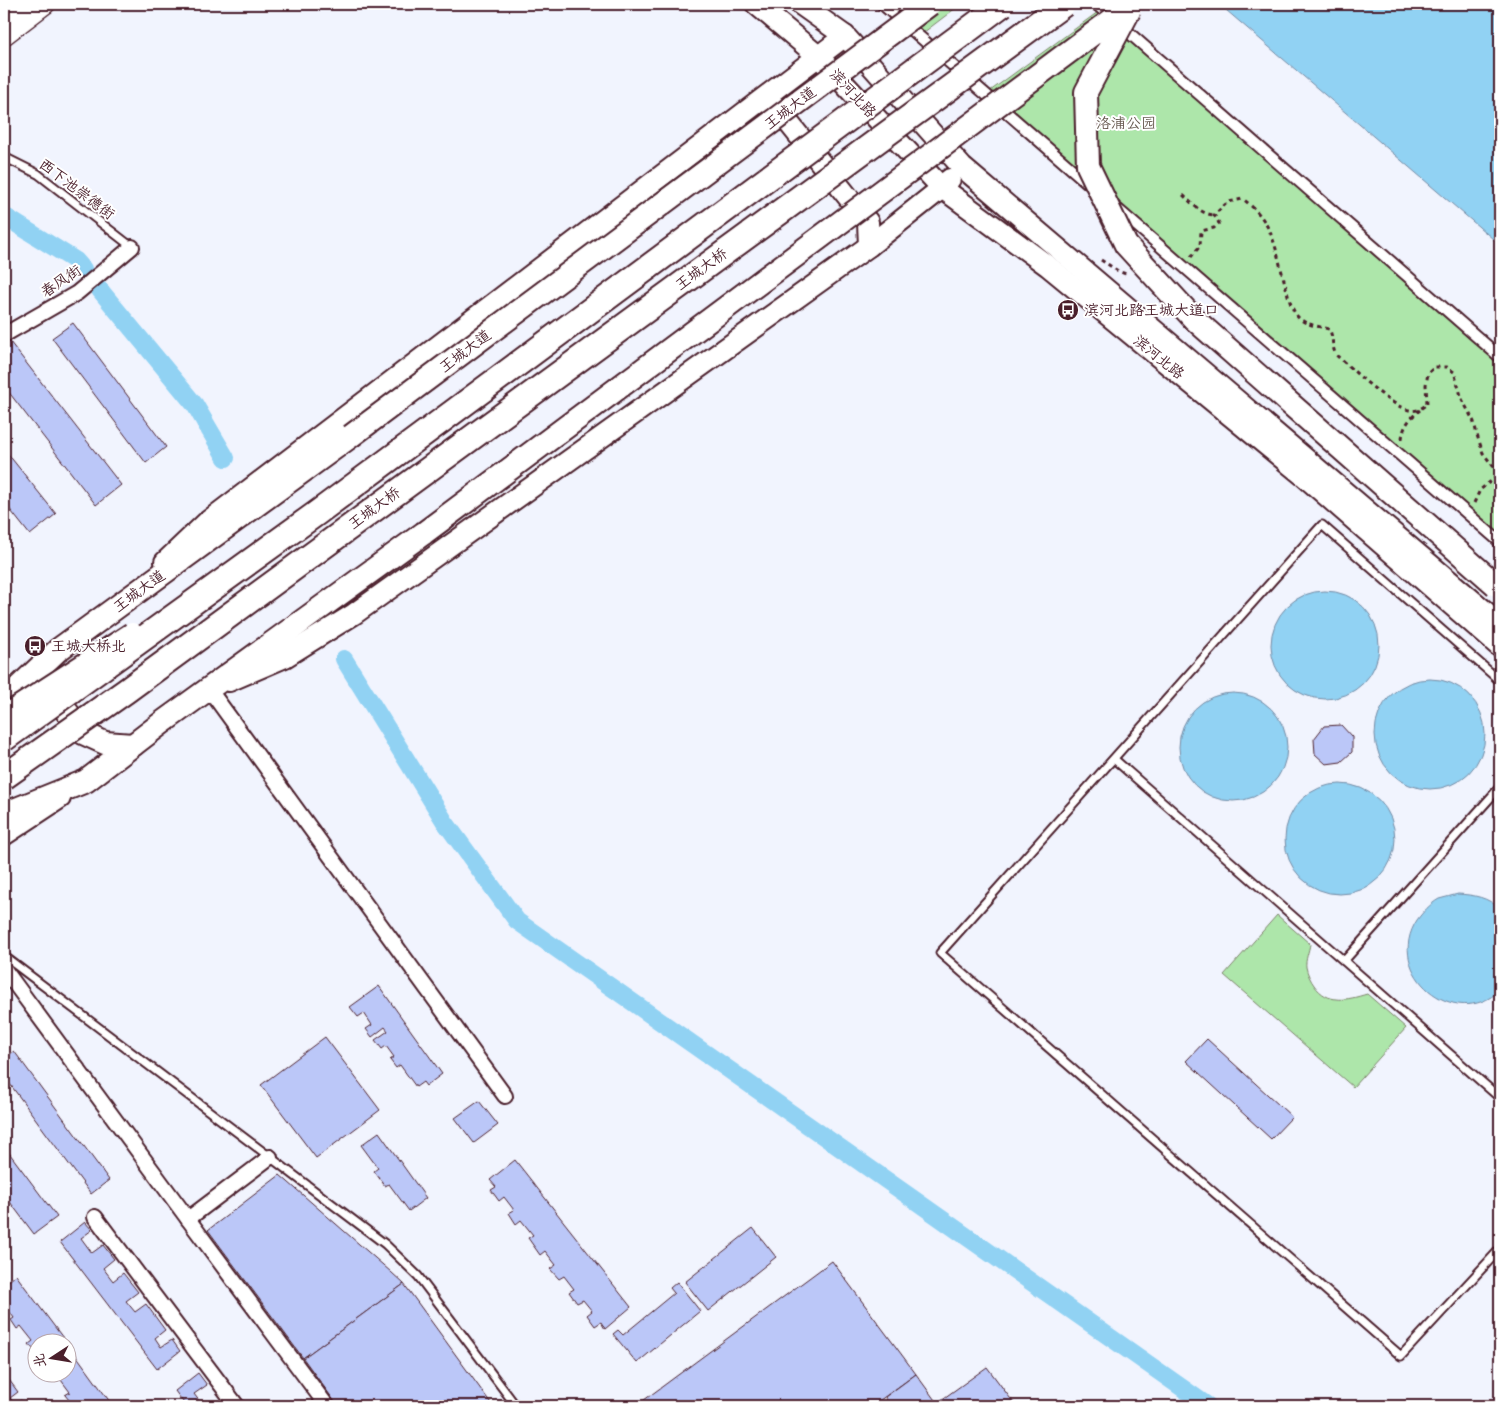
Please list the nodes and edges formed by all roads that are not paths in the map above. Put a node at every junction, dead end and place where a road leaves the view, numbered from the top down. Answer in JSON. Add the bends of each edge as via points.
{"nodes":[{"id":1,"x":23,"y":4,"type":"edge"},
{"id":2,"x":46,"y":4,"type":"edge"},
{"id":3,"x":756,"y":4,"type":"edge"},
{"id":4,"x":800,"y":4,"type":"edge"},
{"id":5,"x":882,"y":4,"type":"edge"},
{"id":6,"x":930,"y":4,"type":"edge"},
{"id":7,"x":1003,"y":4,"type":"edge"},
{"id":8,"x":1064,"y":4,"type":"edge"},
{"id":9,"x":1096,"y":4,"type":"edge"},
{"id":10,"x":1134,"y":4,"type":"edge"},
{"id":11,"x":4,"y":18,"type":"edge"},
{"id":12,"x":4,"y":36,"type":"edge"},
{"id":13,"x":845,"y":36,"type":"junction"},
{"id":14,"x":818,"y":56,"type":"junction"},
{"id":15,"x":760,"y":100,"type":"junction"},
{"id":16,"x":4,"y":157,"type":"edge"},
{"id":17,"x":962,"y":167,"type":"junction"},
{"id":18,"x":942,"y":188,"type":"junction"},
{"id":19,"x":869,"y":246,"type":"junction"},
{"id":20,"x":132,"y":247,"type":"joint"},
{"id":21,"x":4,"y":335,"type":"edge"},
{"id":22,"x":1500,"y":357,"type":"edge"},
{"id":23,"x":317,"y":513,"type":"junction"},
{"id":24,"x":1500,"y":542,"type":"edge"},
{"id":25,"x":1498,"y":587,"type":"edge"},
{"id":26,"x":120,"y":605,"type":"junction"},
{"id":27,"x":1500,"y":624,"type":"edge"},
{"id":28,"x":1500,"y":647,"type":"edge"},
{"id":29,"x":58,"y":650,"type":"junction"},
{"id":30,"x":1500,"y":680,"type":"edge"},
{"id":31,"x":209,"y":689,"type":"junction"},
{"id":32,"x":126,"y":690,"type":"junction"},
{"id":33,"x":6,"y":699,"type":"edge"},
{"id":34,"x":4,"y":717,"type":"edge"},
{"id":35,"x":4,"y":739,"type":"edge"},
{"id":36,"x":133,"y":745,"type":"junction"},
{"id":37,"x":1114,"y":759,"type":"junction"},
{"id":38,"x":4,"y":777,"type":"edge"},
{"id":39,"x":86,"y":781,"type":"junction"},
{"id":40,"x":1500,"y":787,"type":"edge"},
{"id":41,"x":4,"y":791,"type":"edge"},
{"id":42,"x":4,"y":814,"type":"edge"},
{"id":43,"x":4,"y":835,"type":"edge"},
{"id":44,"x":4,"y":956,"type":"edge"},
{"id":45,"x":1344,"y":961,"type":"junction"},
{"id":46,"x":4,"y":969,"type":"edge"},
{"id":47,"x":504,"y":1096,"type":"dead end"},
{"id":48,"x":1500,"y":1098,"type":"edge"},
{"id":49,"x":270,"y":1157,"type":"junction"},
{"id":50,"x":95,"y":1217,"type":"dead end"},
{"id":51,"x":188,"y":1219,"type":"junction"},
{"id":52,"x":1500,"y":1249,"type":"edge"},
{"id":53,"x":237,"y":1406,"type":"edge"},
{"id":54,"x":328,"y":1406,"type":"edge"},
{"id":55,"x":516,"y":1406,"type":"edge"}],
"edges":[{"from":1,"to":11,"type":"street"},
{"from":2,"to":12,"type":"street"},
{"from":3,"to":14,"type":"main road","name":"滨河北路"},
{"from":4,"to":13,"type":"main road","name":"滨河北路"},
{"from":5,"to":24,"type":"street"},
{"from":6,"to":26,"type":"main road","name":"王城大道","bridge":true,"via":[[352,436]]},
{"from":7,"to":23,"type":"highway","name":"王城大桥","bridge":true},
{"from":8,"to":32,"type":"highway","name":"王城大桥","bridge":true},
{"from":9,"to":22,"type":"street"},
{"from":10,"to":25,"type":"main road","bridge":true,"via":[[1086,92],[1088,166],[1126,245],[1194,319]]},
{"from":10,"to":31,"type":"main road","bridge":true,"via":[[424,533]]},
{"from":13,"to":14,"type":"main road"},
{"from":13,"to":17,"type":"main road","name":"滨河北路"},
{"from":14,"to":15,"type":"main road"},
{"from":14,"to":18,"type":"main road","name":"滨河北路"},
{"from":15,"to":19,"type":"main road","via":[[776,107],[868,222]]},
{"from":15,"to":26,"type":"main road","via":[[207,522]]},
{"from":16,"to":20,"type":"lane","name":"西下池崇德街","via":[[38,174]]},
{"from":17,"to":18,"type":"main road"},
{"from":17,"to":27,"type":"main road","name":"滨河北路"},
{"from":18,"to":19,"type":"main road"},
{"from":18,"to":28,"type":"main road","name":"滨河北路","via":[[1048,266],[1282,458]]},
{"from":19,"to":31,"type":"main road","via":[[354,614],[285,657]]},
{"from":20,"to":21,"type":"street","name":"春风街","via":[[77,293]]},
{"from":23,"to":34,"type":"main road","bridge":true},
{"from":23,"to":35,"type":"highway","bridge":true},
{"from":26,"to":29,"type":"main road","name":"王城大道"},
{"from":29,"to":33,"type":"main road","name":"王城大道"},
{"from":29,"to":36,"type":"main road","via":[[54,684],[64,708],[83,733],[105,744]]},
{"from":30,"to":37,"type":"lane","via":[[1322,525]]},
{"from":31,"to":36,"type":"main road"},
{"from":31,"to":47,"type":"street"},
{"from":32,"to":38,"type":"highway","bridge":true},
{"from":32,"to":41,"type":"main road","bridge":true},
{"from":36,"to":39,"type":"main road"},
{"from":37,"to":45,"type":"lane"},
{"from":37,"to":52,"type":"lane","via":[[940,953],[1401,1356]]},
{"from":39,"to":42,"type":"main road"},
{"from":39,"to":43,"type":"main road"},
{"from":40,"to":45,"type":"lane"},
{"from":44,"to":49,"type":"lane"},
{"from":45,"to":48,"type":"lane"},
{"from":46,"to":51,"type":"street"},
{"from":49,"to":51,"type":"street"},
{"from":49,"to":55,"type":"lane","via":[[385,1244],[418,1276]]},
{"from":50,"to":53,"type":"street"},
{"from":51,"to":54,"type":"street"}]}
